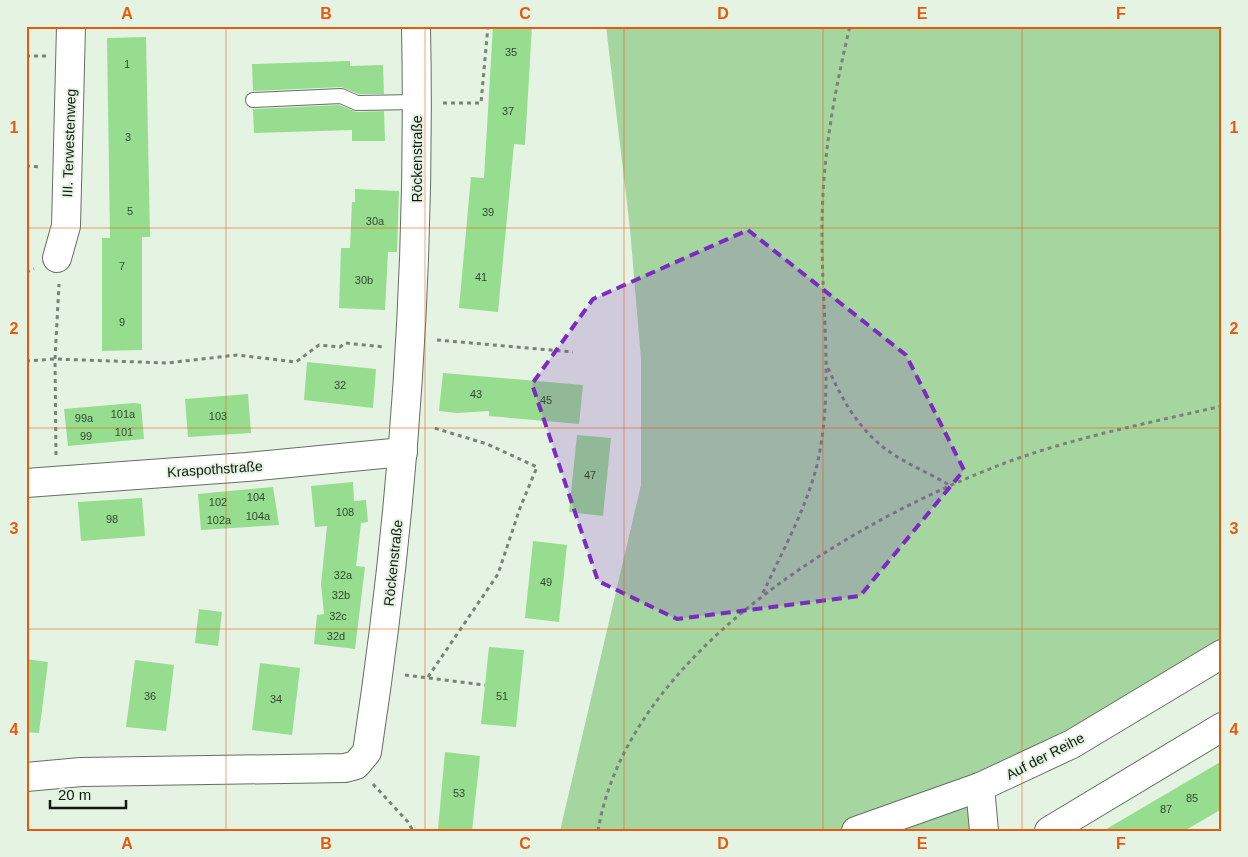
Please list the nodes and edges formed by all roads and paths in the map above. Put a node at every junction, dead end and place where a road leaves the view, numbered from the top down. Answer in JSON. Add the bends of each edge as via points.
{"nodes":[{"id":1,"x":71,"y":26,"type":"edge"},
{"id":2,"x":416,"y":26,"type":"edge"},
{"id":3,"x":488,"y":26,"type":"edge"},
{"id":4,"x":850,"y":26,"type":"edge"},
{"id":5,"x":253,"y":100,"type":"dead end"},
{"id":6,"x":417,"y":102,"type":"junction"},
{"id":7,"x":57,"y":258,"type":"junction"},
{"id":8,"x":26,"y":272,"type":"edge"},
{"id":9,"x":411,"y":344,"type":"junction"},
{"id":10,"x":573,"y":352,"type":"dead end"},
{"id":11,"x":55,"y":359,"type":"junction"},
{"id":12,"x":26,"y":361,"type":"edge"},
{"id":13,"x":827,"y":366,"type":"junction"},
{"id":14,"x":1222,"y":406,"type":"edge"},
{"id":15,"x":405,"y":420,"type":"junction"},
{"id":16,"x":403,"y":452,"type":"junction"},
{"id":17,"x":56,"y":481,"type":"junction"},
{"id":18,"x":26,"y":483,"type":"edge"},
{"id":19,"x":950,"y":485,"type":"junction"},
{"id":20,"x":763,"y":594,"type":"junction"},
{"id":21,"x":1222,"y":654,"type":"edge"},
{"id":22,"x":379,"y":671,"type":"junction"},
{"id":23,"x":428,"y":677,"type":"junction"},
{"id":24,"x":486,"y":685,"type":"dead end"},
{"id":25,"x":1222,"y":727,"type":"edge"},
{"id":26,"x":356,"y":764,"type":"junction"},
{"id":27,"x":26,"y":776,"type":"edge"},
{"id":28,"x":980,"y":788,"type":"junction"},
{"id":29,"x":413,"y":831,"type":"edge"},
{"id":30,"x":598,"y":831,"type":"edge"},
{"id":31,"x":856,"y":831,"type":"edge"},
{"id":32,"x":984,"y":831,"type":"edge"},
{"id":33,"x":1049,"y":831,"type":"edge"}],
"edges":[{"from":1,"to":7,"type":"street","name":"III. Terwestenweg","via":[[66,226]]},
{"from":2,"to":6,"type":"street","name":"Röckenstraße"},
{"from":3,"to":6,"type":"path","via":[[481,103]]},
{"from":4,"to":13,"type":"path","via":[[830,118],[826,156],[822,237]]},
{"from":5,"to":6,"type":"lane","via":[[341,96],[357,103]]},
{"from":6,"to":9,"type":"street","name":"Röckenstraße"},
{"from":7,"to":8,"type":"path"},
{"from":7,"to":11,"type":"path","via":[[60,273]]},
{"from":9,"to":10,"type":"path"},
{"from":9,"to":11,"type":"path","via":[[319,345],[296,362],[237,355],[167,363]]},
{"from":9,"to":15,"type":"street","name":"Röckenstraße"},
{"from":11,"to":12,"type":"path"},
{"from":11,"to":17,"type":"path"},
{"from":13,"to":19,"type":"path","via":[[844,402],[877,442]]},
{"from":13,"to":20,"type":"path","via":[[824,419],[816,465]]},
{"from":14,"to":19,"type":"path","via":[[1044,450]]},
{"from":15,"to":16,"type":"street","name":"Röckenstraße"},
{"from":15,"to":23,"type":"path","via":[[487,444],[537,468],[498,574]]},
{"from":16,"to":17,"type":"street","name":"Kraspothstraße"},
{"from":16,"to":22,"type":"street","name":"Röckenstraße"},
{"from":17,"to":18,"type":"street","name":"Kraspothstraße"},
{"from":19,"to":20,"type":"path","via":[[849,540]]},
{"from":20,"to":30,"type":"path","via":[[682,668],[653,703],[618,763]]},
{"from":21,"to":28,"type":"street","name":"Auf der Reihe","via":[[1072,744]]},
{"from":22,"to":23,"type":"path"},
{"from":22,"to":26,"type":"street","name":"Röckenstraße","via":[[367,752]]},
{"from":23,"to":24,"type":"path"},
{"from":25,"to":33,"type":"street"},
{"from":26,"to":27,"type":"street","via":[[345,768],[81,772]]},
{"from":26,"to":29,"type":"path"},
{"from":28,"to":31,"type":"street","name":"Auf der Reihe"},
{"from":28,"to":32,"type":"street"}]}
